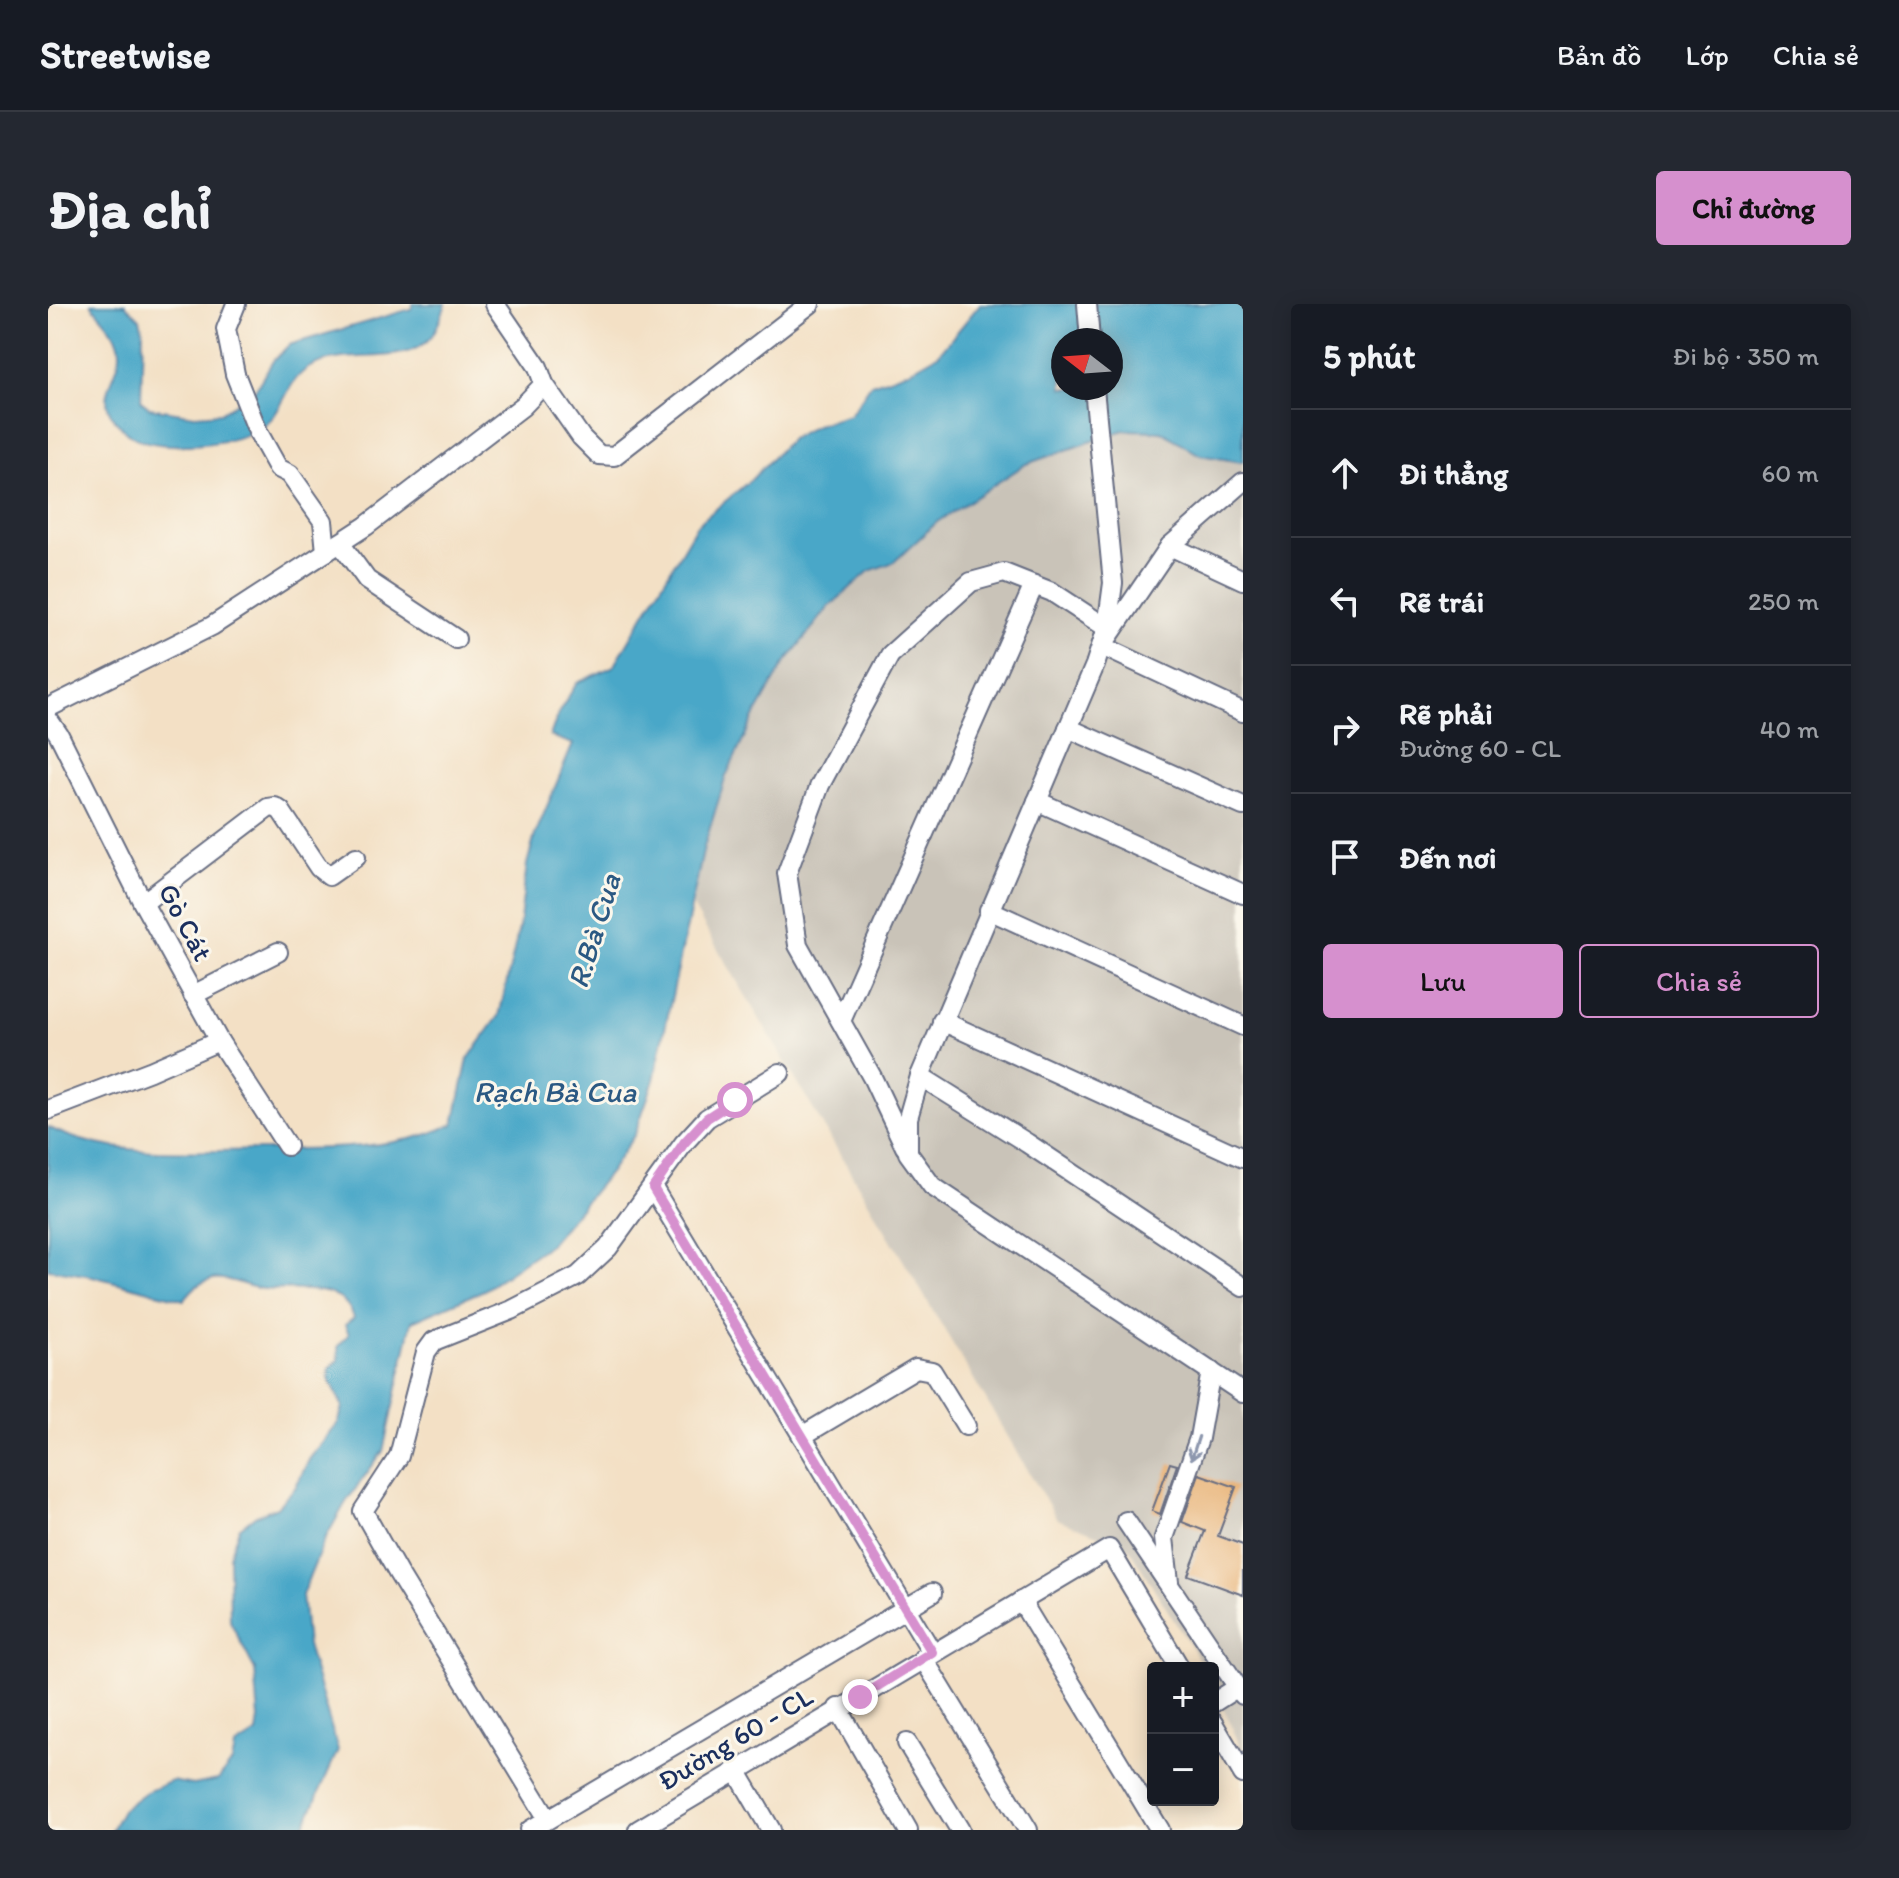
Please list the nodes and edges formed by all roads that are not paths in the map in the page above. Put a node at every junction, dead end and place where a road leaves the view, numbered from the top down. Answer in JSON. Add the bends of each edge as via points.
{"nodes":[{"id":1,"x":236,"y":304,"type":"edge"},
{"id":2,"x":495,"y":304,"type":"edge"},
{"id":3,"x":810,"y":304,"type":"edge"},
{"id":4,"x":1087,"y":304,"type":"edge"},
{"id":5,"x":1089,"y":328,"type":"edge"},
{"id":6,"x":544,"y":384,"type":"junction"},
{"id":7,"x":1095,"y":400,"type":"edge"},
{"id":8,"x":1243,"y":482,"type":"edge"},
{"id":9,"x":1170,"y":546,"type":"junction"},
{"id":10,"x":333,"y":548,"type":"junction"},
{"id":11,"x":1243,"y":580,"type":"edge"},
{"id":12,"x":1034,"y":585,"type":"junction"},
{"id":13,"x":1107,"y":628,"type":"junction"},
{"id":14,"x":456,"y":639,"type":"dead end"},
{"id":15,"x":1102,"y":646,"type":"junction"},
{"id":16,"x":48,"y":708,"type":"edge"},
{"id":17,"x":1243,"y":712,"type":"edge"},
{"id":18,"x":48,"y":719,"type":"edge"},
{"id":19,"x":1068,"y":728,"type":"junction"},
{"id":20,"x":1037,"y":801,"type":"junction"},
{"id":21,"x":1243,"y":806,"type":"edge"},
{"id":22,"x":356,"y":857,"type":"dead end"},
{"id":23,"x":1243,"y":894,"type":"edge"},
{"id":24,"x":143,"y":903,"type":"junction"},
{"id":25,"x":989,"y":910,"type":"junction"},
{"id":26,"x":278,"y":952,"type":"dead end"},
{"id":27,"x":193,"y":995,"type":"junction"},
{"id":28,"x":841,"y":1021,"type":"junction"},
{"id":29,"x":942,"y":1021,"type":"junction"},
{"id":30,"x":1243,"y":1026,"type":"edge"},
{"id":31,"x":219,"y":1041,"type":"junction"},
{"id":32,"x":780,"y":1073,"type":"dead end"},
{"id":33,"x":920,"y":1076,"type":"junction"},
{"id":34,"x":48,"y":1110,"type":"edge"},
{"id":35,"x":287,"y":1146,"type":"dead end"},
{"id":36,"x":908,"y":1153,"type":"junction"},
{"id":37,"x":1243,"y":1158,"type":"edge"},
{"id":38,"x":653,"y":1188,"type":"junction"},
{"id":39,"x":1243,"y":1287,"type":"edge"},
{"id":40,"x":1211,"y":1371,"type":"junction"},
{"id":41,"x":1243,"y":1393,"type":"edge"},
{"id":42,"x":966,"y":1426,"type":"dead end"},
{"id":43,"x":802,"y":1436,"type":"junction"},
{"id":44,"x":1126,"y":1521,"type":"dead end"},
{"id":45,"x":1169,"y":1582,"type":"junction"},
{"id":46,"x":932,"y":1593,"type":"dead end"},
{"id":47,"x":1021,"y":1601,"type":"junction"},
{"id":48,"x":906,"y":1608,"type":"junction"},
{"id":49,"x":928,"y":1655,"type":"junction"},
{"id":50,"x":1176,"y":1662,"type":"edge"},
{"id":51,"x":1241,"y":1686,"type":"edge"},
{"id":52,"x":1219,"y":1699,"type":"edge"},
{"id":53,"x":838,"y":1708,"type":"junction"},
{"id":54,"x":1219,"y":1733,"type":"edge"},
{"id":55,"x":907,"y":1743,"type":"dead end"},
{"id":56,"x":736,"y":1770,"type":"junction"},
{"id":57,"x":1243,"y":1774,"type":"edge"},
{"id":58,"x":548,"y":1819,"type":"junction"},
{"id":59,"x":530,"y":1830,"type":"edge"},
{"id":60,"x":638,"y":1830,"type":"edge"},
{"id":61,"x":771,"y":1830,"type":"edge"},
{"id":62,"x":908,"y":1830,"type":"edge"},
{"id":63,"x":960,"y":1830,"type":"edge"},
{"id":64,"x":1028,"y":1830,"type":"edge"},
{"id":65,"x":1160,"y":1830,"type":"edge"}],
"edges":[{"from":1,"to":10,"type":"street","via":[[226,329],[235,374],[258,432],[278,468],[290,474],[323,521]]},
{"from":2,"to":6,"type":"street"},
{"from":3,"to":6,"type":"street","via":[[614,456],[599,455],[581,437]]},
{"from":4,"to":5,"type":"street"},
{"from":6,"to":10,"type":"street","via":[[523,406]]},
{"from":7,"to":13,"type":"street","via":[[1113,583]]},
{"from":8,"to":9,"type":"street"},
{"from":9,"to":11,"type":"street"},
{"from":9,"to":15,"type":"street"},
{"from":10,"to":14,"type":"street","via":[[367,580]]},
{"from":10,"to":16,"type":"street","via":[[212,626]]},
{"from":12,"to":13,"type":"street"},
{"from":12,"to":28,"type":"street"},
{"from":12,"to":28,"type":"street","via":[[1004,573],[971,582],[890,655],[820,785],[787,873],[798,945]]},
{"from":13,"to":15,"type":"street"},
{"from":15,"to":17,"type":"street"},
{"from":15,"to":19,"type":"street"},
{"from":18,"to":24,"type":"street","name":"Gò Cát"},
{"from":19,"to":20,"type":"street"},
{"from":19,"to":21,"type":"street"},
{"from":20,"to":23,"type":"street"},
{"from":20,"to":25,"type":"street"},
{"from":22,"to":24,"type":"street","via":[[329,876],[281,811],[268,808]]},
{"from":24,"to":27,"type":"street","name":"Gò Cát"},
{"from":25,"to":29,"type":"street"},
{"from":25,"to":30,"type":"street"},
{"from":26,"to":27,"type":"street"},
{"from":27,"to":31,"type":"street","name":"Gò Cát"},
{"from":28,"to":36,"type":"street"},
{"from":29,"to":33,"type":"street"},
{"from":29,"to":37,"type":"street"},
{"from":31,"to":34,"type":"street"},
{"from":31,"to":35,"type":"street","name":"Gò Cát"},
{"from":32,"to":38,"type":"street","via":[[707,1118]]},
{"from":33,"to":36,"type":"street","via":[[908,1118]]},
{"from":33,"to":39,"type":"street"},
{"from":36,"to":40,"type":"street","via":[[932,1186]]},
{"from":38,"to":43,"type":"street"},
{"from":38,"to":58,"type":"street","via":[[608,1248],[578,1276],[434,1341],[426,1352],[399,1456],[363,1511]]},
{"from":40,"to":41,"type":"street"},
{"from":40,"to":45,"type":"street","one_way":true,"via":[[1199,1438],[1164,1538]]},
{"from":42,"to":43,"type":"street","via":[[932,1371],[916,1368]]},
{"from":43,"to":48,"type":"street"},
{"from":44,"to":45,"type":"street"},
{"from":45,"to":51,"type":"street"},
{"from":46,"to":48,"type":"street"},
{"from":47,"to":49,"type":"street","name":"Đường 60 - CL"},
{"from":47,"to":50,"type":"street","name":"Đường 60 - CL","via":[[1109,1549]]},
{"from":47,"to":65,"type":"street"},
{"from":48,"to":49,"type":"street"},
{"from":48,"to":58,"type":"street"},
{"from":49,"to":53,"type":"street","name":"Đường 60 - CL"},
{"from":49,"to":64,"type":"street"},
{"from":51,"to":52,"type":"street"},
{"from":53,"to":56,"type":"street","name":"Đường 60 - CL"},
{"from":53,"to":62,"type":"street"},
{"from":54,"to":57,"type":"street"},
{"from":55,"to":63,"type":"street"},
{"from":56,"to":60,"type":"street","name":"Đường 60 - CL"},
{"from":56,"to":61,"type":"street"},
{"from":58,"to":59,"type":"street"}]}
